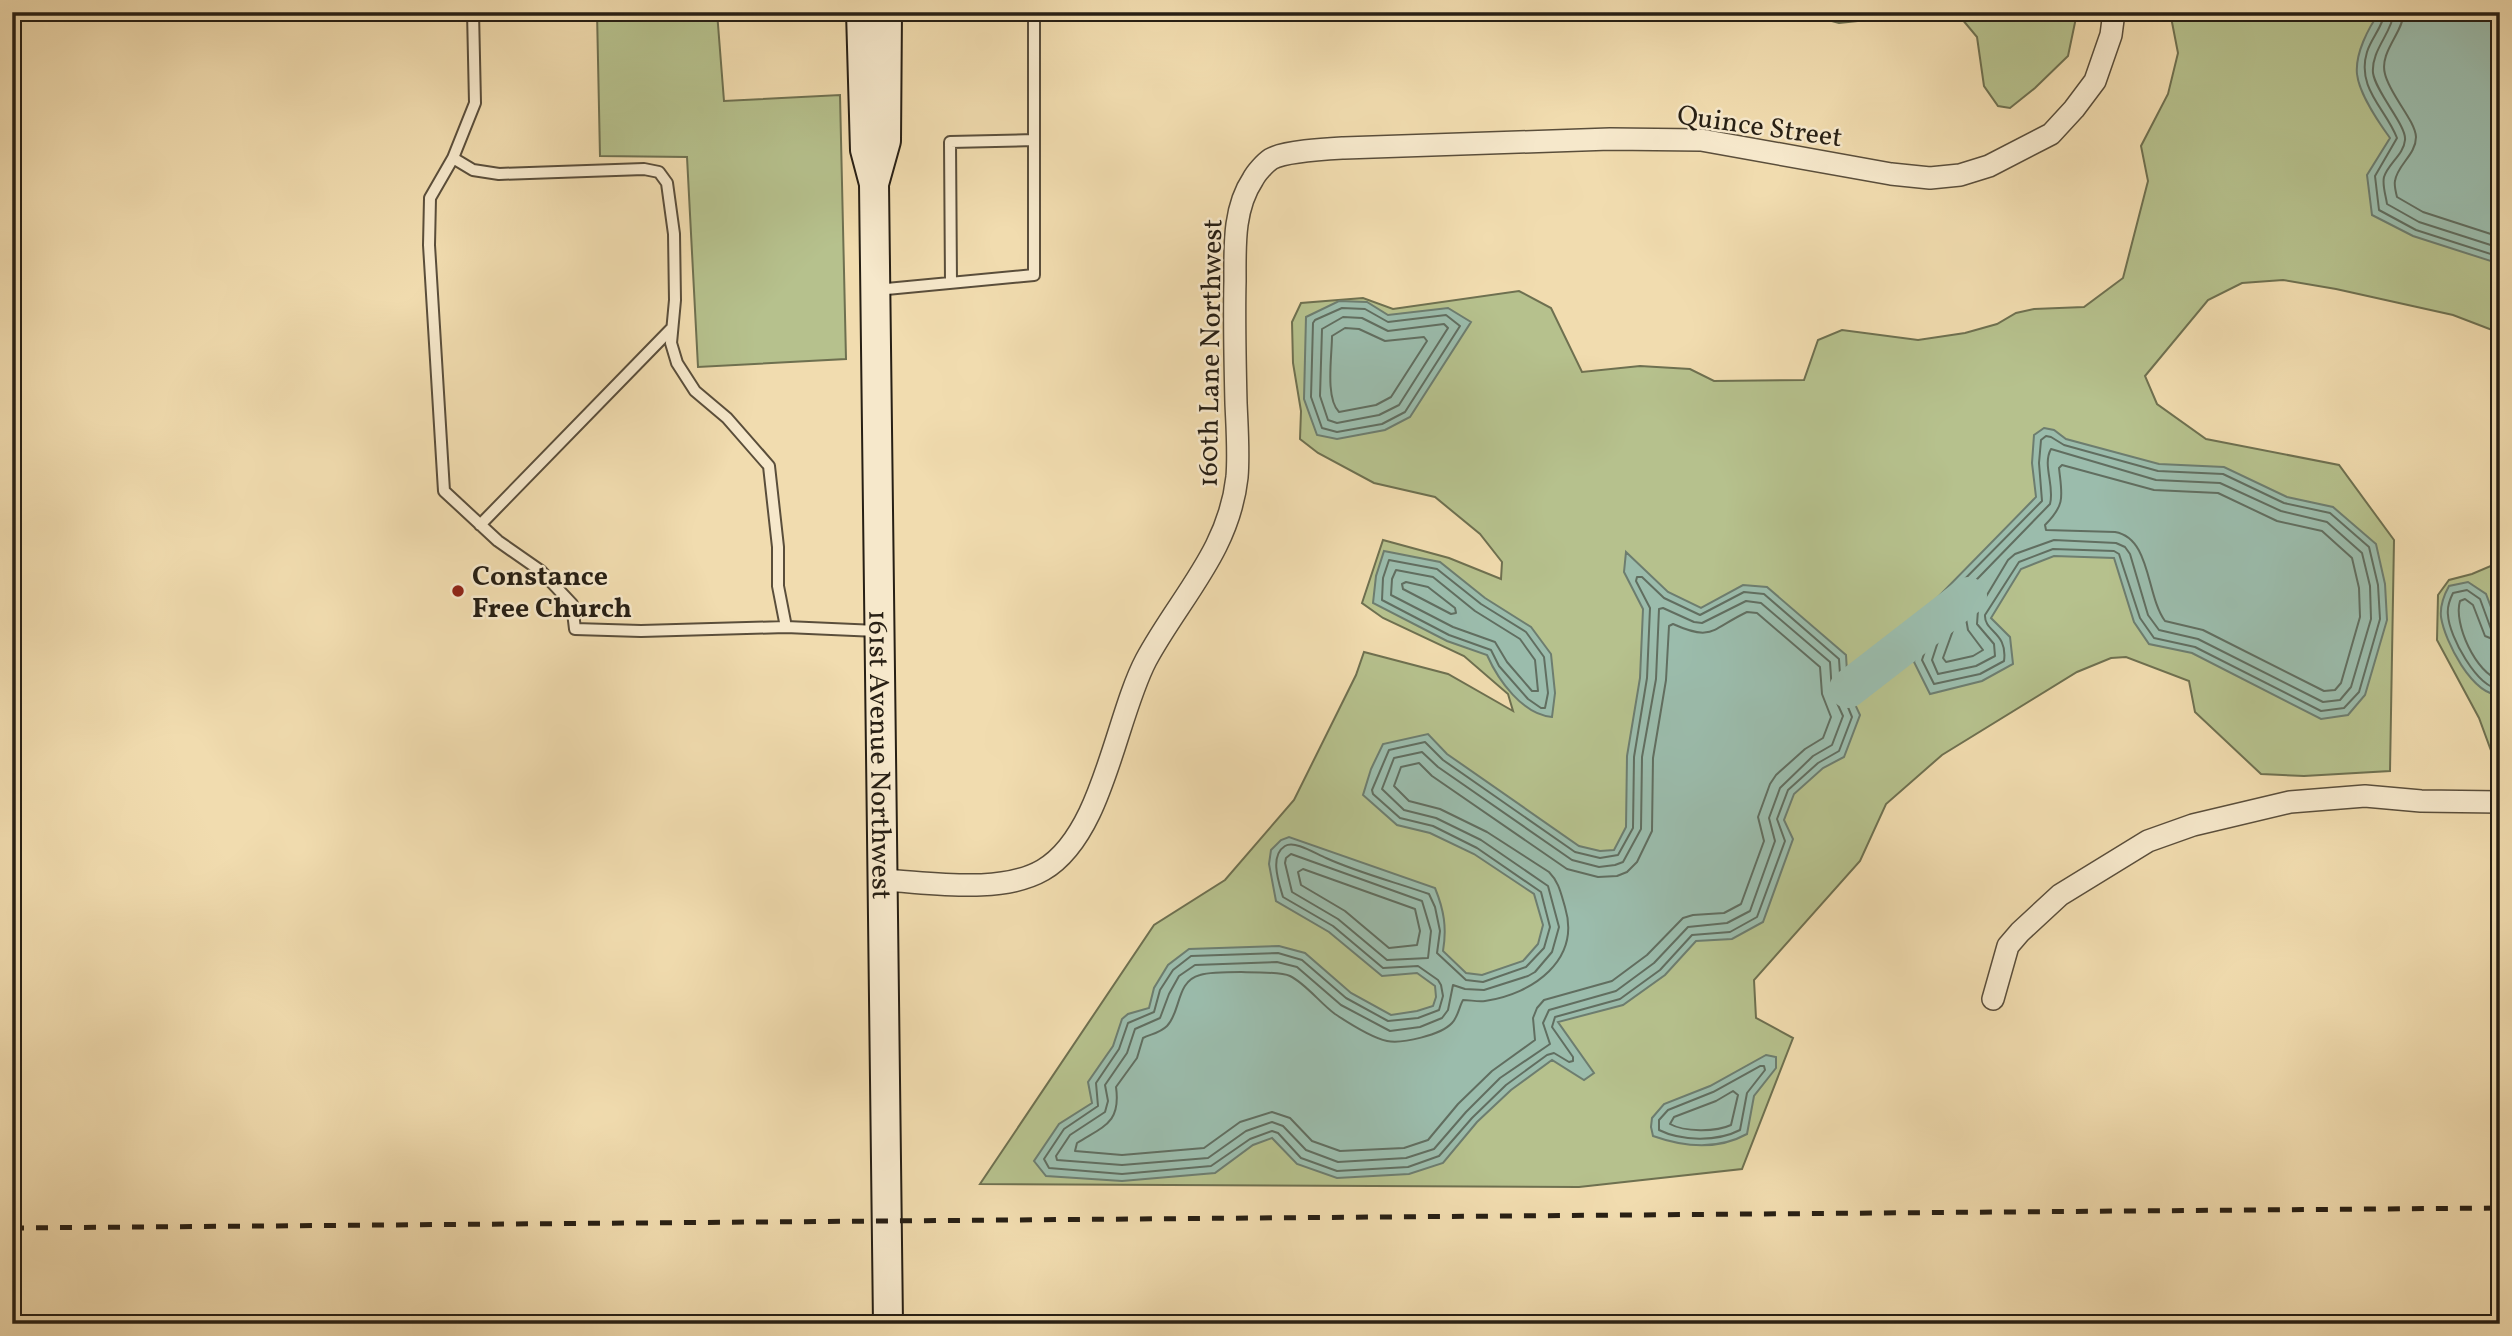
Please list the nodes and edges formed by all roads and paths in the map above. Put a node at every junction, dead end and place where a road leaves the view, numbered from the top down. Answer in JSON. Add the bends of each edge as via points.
{"nodes":[{"id":1,"x":473,"y":12,"type":"edge"},
{"id":2,"x":861,"y":12,"type":"edge"},
{"id":3,"x":887,"y":12,"type":"edge"},
{"id":4,"x":1034,"y":12,"type":"edge"},
{"id":5,"x":2114,"y":12,"type":"edge"},
{"id":6,"x":1034,"y":140,"type":"junction"},
{"id":7,"x":453,"y":158,"type":"junction"},
{"id":8,"x":1271,"y":159,"type":"joint"},
{"id":9,"x":874,"y":184,"type":"junction"},
{"id":10,"x":951,"y":283,"type":"junction"},
{"id":11,"x":876,"y":290,"type":"junction"},
{"id":12,"x":672,"y":328,"type":"junction"},
{"id":13,"x":480,"y":525,"type":"junction"},
{"id":14,"x":786,"y":627,"type":"junction"},
{"id":15,"x":880,"y":631,"type":"junction"},
{"id":16,"x":2500,"y":802,"type":"edge"},
{"id":17,"x":881,"y":880,"type":"junction"},
{"id":18,"x":1993,"y":999,"type":"dead end"},
{"id":19,"x":888,"y":1324,"type":"edge"}],
"edges":[{"from":1,"to":7,"type":"lane","via":[[475,103]]},
{"from":2,"to":9,"type":"main road","name":"161st Avenue Northwest","via":[[865,149]]},
{"from":3,"to":9,"type":"main road","name":"161st Avenue Northwest","via":[[886,141]]},
{"from":4,"to":6,"type":"lane"},
{"from":5,"to":8,"type":"street","name":"Quince Street","via":[[2095,81],[2051,134],[1989,166],[1960,175],[1891,174],[1701,140],[1344,148]]},
{"from":6,"to":10,"type":"lane","via":[[1034,275]]},
{"from":6,"to":10,"type":"lane","via":[[950,142]]},
{"from":7,"to":12,"type":"lane","via":[[474,170],[499,173],[660,172],[667,183],[674,234]]},
{"from":7,"to":13,"type":"lane","via":[[430,198],[444,491]]},
{"from":8,"to":17,"type":"street","name":"160th Lane Northwest","via":[[1253,178],[1240,206],[1235,239],[1237,475],[1232,509],[1216,551],[1146,660],[1082,826],[1065,852],[1043,870],[1013,881],[976,885]]},
{"from":9,"to":11,"type":"main road","name":"161st Avenue Northwest"},
{"from":10,"to":11,"type":"lane"},
{"from":11,"to":15,"type":"main road","name":"161st Avenue Northwest"},
{"from":12,"to":13,"type":"lane"},
{"from":12,"to":14,"type":"lane","via":[[677,363],[695,391],[727,418],[769,466],[778,586]]},
{"from":13,"to":14,"type":"lane","via":[[541,571],[572,604],[575,629]]},
{"from":14,"to":15,"type":"lane"},
{"from":15,"to":17,"type":"main road","name":"161st Avenue Northwest"},
{"from":16,"to":18,"type":"street","via":[[2421,802],[2365,796],[2290,802],[2193,825],[2148,841],[2060,895],[2020,932],[2008,946]]},
{"from":17,"to":19,"type":"main road","name":"161st Avenue Northwest"}]}
